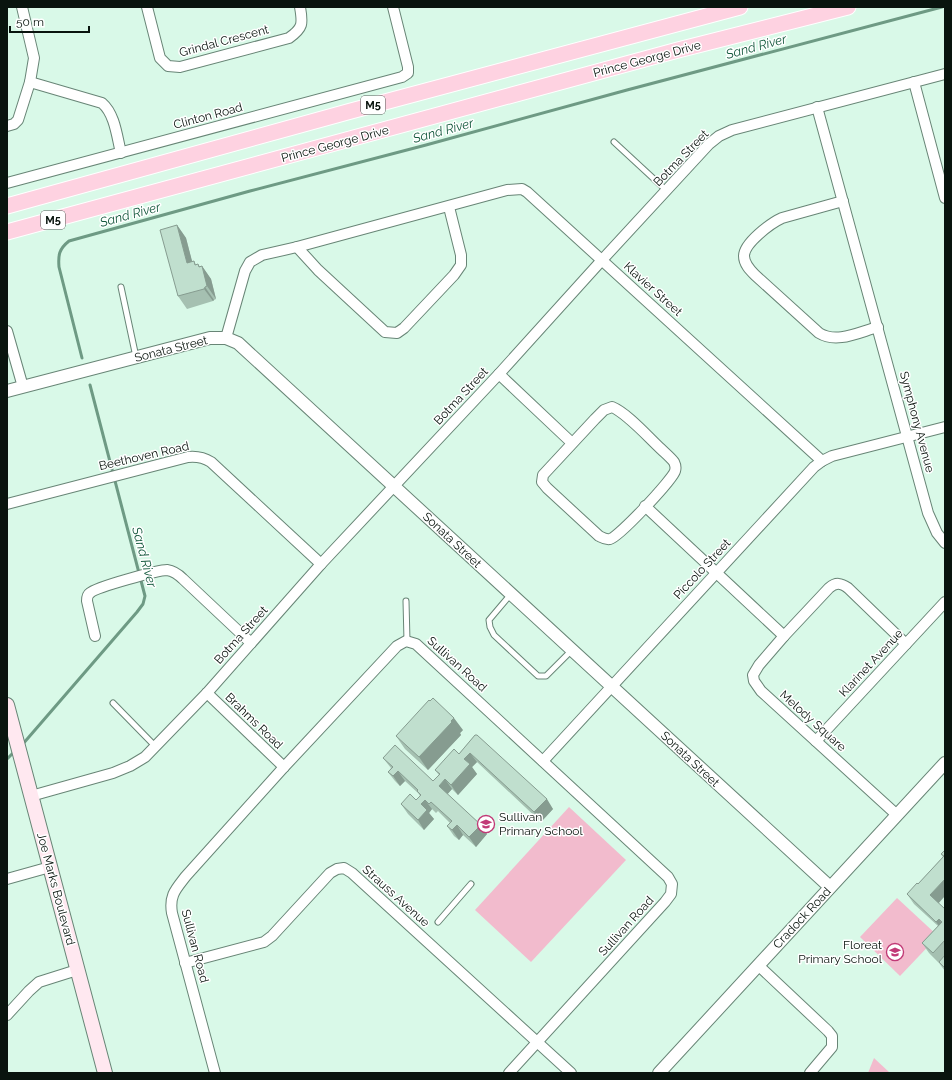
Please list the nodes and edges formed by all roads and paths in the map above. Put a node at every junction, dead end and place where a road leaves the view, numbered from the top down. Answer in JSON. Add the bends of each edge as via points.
{"nodes":[{"id":1,"x":22,"y":7,"type":"edge"},
{"id":2,"x":147,"y":7,"type":"edge"},
{"id":3,"x":300,"y":7,"type":"edge"},
{"id":4,"x":393,"y":7,"type":"edge"},
{"id":5,"x":724,"y":7,"type":"edge"},
{"id":6,"x":740,"y":7,"type":"edge"},
{"id":7,"x":848,"y":7,"type":"edge"},
{"id":8,"x":689,"y":20,"type":"junction"},
{"id":9,"x":945,"y":74,"type":"edge"},
{"id":10,"x":30,"y":82,"type":"junction"},
{"id":11,"x":914,"y":82,"type":"junction"},
{"id":12,"x":817,"y":108,"type":"junction"},
{"id":13,"x":7,"y":126,"type":"edge"},
{"id":14,"x":614,"y":142,"type":"dead end"},
{"id":15,"x":121,"y":153,"type":"junction"},
{"id":16,"x":942,"y":177,"type":"edge"},
{"id":17,"x":7,"y":183,"type":"edge"},
{"id":18,"x":666,"y":191,"type":"junction"},
{"id":19,"x":945,"y":198,"type":"edge"},
{"id":20,"x":843,"y":201,"type":"junction"},
{"id":21,"x":7,"y":206,"type":"edge"},
{"id":22,"x":449,"y":207,"type":"junction"},
{"id":23,"x":7,"y":232,"type":"edge"},
{"id":24,"x":297,"y":247,"type":"junction"},
{"id":25,"x":602,"y":260,"type":"junction"},
{"id":26,"x":121,"y":287,"type":"dead end"},
{"id":27,"x":878,"y":327,"type":"junction"},
{"id":28,"x":7,"y":331,"type":"edge"},
{"id":29,"x":226,"y":338,"type":"junction"},
{"id":30,"x":136,"y":358,"type":"junction"},
{"id":31,"x":499,"y":374,"type":"junction"},
{"id":32,"x":23,"y":388,"type":"junction"},
{"id":33,"x":7,"y":391,"type":"edge"},
{"id":34,"x":945,"y":427,"type":"edge"},
{"id":35,"x":908,"y":437,"type":"junction"},
{"id":36,"x":572,"y":442,"type":"junction"},
{"id":37,"x":822,"y":461,"type":"junction"},
{"id":38,"x":394,"y":486,"type":"junction"},
{"id":39,"x":7,"y":504,"type":"edge"},
{"id":40,"x":645,"y":506,"type":"junction"},
{"id":41,"x":944,"y":539,"type":"edge"},
{"id":42,"x":321,"y":564,"type":"junction"},
{"id":43,"x":716,"y":573,"type":"junction"},
{"id":44,"x":511,"y":594,"type":"junction"},
{"id":45,"x":406,"y":601,"type":"dead end"},
{"id":46,"x":945,"y":602,"type":"edge"},
{"id":47,"x":96,"y":636,"type":"dead end"},
{"id":48,"x":784,"y":636,"type":"junction"},
{"id":49,"x":407,"y":641,"type":"junction"},
{"id":50,"x":251,"y":643,"type":"junction"},
{"id":51,"x":906,"y":644,"type":"junction"},
{"id":52,"x":572,"y":650,"type":"junction"},
{"id":53,"x":612,"y":686,"type":"junction"},
{"id":54,"x":207,"y":693,"type":"junction"},
{"id":55,"x":113,"y":703,"type":"dead end"},
{"id":56,"x":7,"y":705,"type":"edge"},
{"id":57,"x":816,"y":741,"type":"junction"},
{"id":58,"x":155,"y":746,"type":"junction"},
{"id":59,"x":543,"y":761,"type":"junction"},
{"id":60,"x":945,"y":763,"type":"edge"},
{"id":61,"x":284,"y":767,"type":"junction"},
{"id":62,"x":31,"y":796,"type":"junction"},
{"id":63,"x":897,"y":815,"type":"junction"},
{"id":64,"x":50,"y":868,"type":"junction"},
{"id":65,"x":7,"y":879,"type":"edge"},
{"id":66,"x":471,"y":884,"type":"dead end"},
{"id":67,"x":830,"y":887,"type":"junction"},
{"id":68,"x":438,"y":922,"type":"dead end"},
{"id":69,"x":185,"y":963,"type":"junction"},
{"id":70,"x":758,"y":966,"type":"junction"},
{"id":71,"x":77,"y":970,"type":"junction"},
{"id":72,"x":7,"y":1015,"type":"edge"},
{"id":73,"x":538,"y":1042,"type":"junction"},
{"id":74,"x":105,"y":1073,"type":"edge"},
{"id":75,"x":215,"y":1073,"type":"edge"},
{"id":76,"x":509,"y":1073,"type":"edge"},
{"id":77,"x":571,"y":1073,"type":"edge"},
{"id":78,"x":659,"y":1073,"type":"edge"},
{"id":79,"x":810,"y":1073,"type":"edge"}],
"edges":[{"from":1,"to":10,"type":"street","via":[[34,58]]},
{"from":2,"to":3,"type":"street","name":"Grindal Crescent","via":[[160,58],[168,66],[180,67],[289,38],[299,31],[303,21]]},
{"from":4,"to":15,"type":"street","name":"Clinton Road","via":[[409,70],[406,75]]},
{"from":5,"to":8,"type":"main road"},
{"from":6,"to":8,"type":"main road","number":"M5"},
{"from":7,"to":23,"type":"main road","name":"Prince George Drive","number":"M5","via":[[678,50]]},
{"from":8,"to":21,"type":"main road","number":"M5"},
{"from":9,"to":11,"type":"street","name":"Botma Street"},
{"from":10,"to":13,"type":"street","via":[[18,120]]},
{"from":10,"to":15,"type":"street","via":[[96,100],[106,106],[111,115]]},
{"from":11,"to":12,"type":"street","name":"Botma Street"},
{"from":11,"to":16,"type":"street"},
{"from":12,"to":18,"type":"street","name":"Botma Street","via":[[725,133],[709,144]]},
{"from":12,"to":20,"type":"street","name":"Symphony Avenue"},
{"from":14,"to":18,"type":"lane"},
{"from":15,"to":17,"type":"street","name":"Clinton Road"},
{"from":16,"to":19,"type":"street"},
{"from":18,"to":25,"type":"street","name":"Botma Street"},
{"from":20,"to":27,"type":"street","name":"Symphony Avenue"},
{"from":20,"to":27,"type":"street","via":[[782,218],[766,227],[746,249],[745,262],[756,275],[826,337],[839,338]]},
{"from":22,"to":24,"type":"street","name":"Klavier Street"},
{"from":22,"to":24,"type":"street","via":[[461,255],[461,265],[397,333],[389,333],[377,325]]},
{"from":22,"to":25,"type":"street","name":"Klavier Street","via":[[507,190],[522,189]]},
{"from":24,"to":29,"type":"street","name":"Klavier Street","via":[[262,255],[250,262],[245,271]]},
{"from":25,"to":31,"type":"street","name":"Botma Street"},
{"from":25,"to":37,"type":"street","name":"Klavier Street"},
{"from":26,"to":30,"type":"lane"},
{"from":27,"to":35,"type":"street","name":"Symphony Avenue"},
{"from":28,"to":32,"type":"street"},
{"from":29,"to":30,"type":"street","name":"Sonata Street","via":[[210,338]]},
{"from":29,"to":38,"type":"street","name":"Sonata Street","via":[[243,347]]},
{"from":30,"to":32,"type":"street","name":"Sonata Street"},
{"from":31,"to":36,"type":"street"},
{"from":31,"to":38,"type":"street","name":"Botma Street"},
{"from":32,"to":33,"type":"street","name":"Sonata Street"},
{"from":34,"to":35,"type":"street","name":"Piccolo Street"},
{"from":35,"to":37,"type":"street","name":"Piccolo Street","via":[[832,456]]},
{"from":35,"to":41,"type":"street","name":"Symphony Avenue","via":[[928,514],[937,532]]},
{"from":36,"to":40,"type":"street","via":[[543,475],[542,482],[599,536],[609,540],[613,538]]},
{"from":36,"to":40,"type":"street","via":[[607,408],[612,407],[620,411],[675,464],[675,470],[669,480]]},
{"from":37,"to":43,"type":"street","name":"Piccolo Street","via":[[800,481]]},
{"from":38,"to":42,"type":"street","name":"Botma Street"},
{"from":38,"to":44,"type":"street","name":"Sonata Street"},
{"from":39,"to":42,"type":"street","name":"Beethoven Road","via":[[188,457],[202,457],[211,462]]},
{"from":40,"to":43,"type":"street"},
{"from":42,"to":50,"type":"street","name":"Botma Street"},
{"from":43,"to":48,"type":"street"},
{"from":43,"to":53,"type":"street","name":"Piccolo Street"},
{"from":44,"to":52,"type":"street","name":"Sonata Street"},
{"from":44,"to":52,"type":"lane","via":[[489,620],[490,627],[494,634],[538,676],[546,676]]},
{"from":45,"to":49,"type":"lane"},
{"from":46,"to":51,"type":"street","name":"Klarinet Avenue"},
{"from":47,"to":50,"type":"street","via":[[87,597],[93,591],[165,570],[175,573]]},
{"from":48,"to":51,"type":"street","name":"Melody Square","via":[[829,588],[839,583],[851,591]]},
{"from":48,"to":57,"type":"street","name":"Melody Square","via":[[759,665],[753,675],[754,681],[761,691]]},
{"from":49,"to":59,"type":"street","name":"Sullivan Road","via":[[416,644]]},
{"from":49,"to":61,"type":"street","name":"Sullivan Road","via":[[397,646]]},
{"from":50,"to":54,"type":"street","name":"Botma Street"},
{"from":51,"to":57,"type":"street","name":"Klarinet Avenue"},
{"from":52,"to":53,"type":"street","name":"Sonata Street"},
{"from":53,"to":59,"type":"street","name":"Piccolo Street"},
{"from":53,"to":67,"type":"street","name":"Sonata Street"},
{"from":54,"to":58,"type":"street","name":"Botma Street"},
{"from":54,"to":61,"type":"street","name":"Brahms Road"},
{"from":55,"to":58,"type":"lane"},
{"from":56,"to":62,"type":"main road","name":"Joe Marks Boulevard"},
{"from":57,"to":63,"type":"street","name":"Melody Square"},
{"from":58,"to":62,"type":"street","name":"Botma Street","via":[[145,757],[130,766]]},
{"from":59,"to":73,"type":"street","name":"Sullivan Road","via":[[668,876],[673,888],[665,902]]},
{"from":60,"to":63,"type":"street","name":"Cradock Road"},
{"from":61,"to":69,"type":"street","name":"Sullivan Road","via":[[172,894],[171,906]]},
{"from":62,"to":64,"type":"main road","name":"Joe Marks Boulevard"},
{"from":63,"to":67,"type":"street","name":"Cradock Road"},
{"from":64,"to":65,"type":"street"},
{"from":64,"to":71,"type":"main road","name":"Joe Marks Boulevard"},
{"from":66,"to":68,"type":"lane"},
{"from":67,"to":70,"type":"street","name":"Cradock Road"},
{"from":69,"to":73,"type":"street","name":"Strauss Avenue","via":[[264,942],[330,873],[344,868]]},
{"from":69,"to":75,"type":"street","name":"Sullivan Road"},
{"from":70,"to":78,"type":"street","name":"Cradock Road"},
{"from":70,"to":79,"type":"street","via":[[832,1036],[832,1047]]},
{"from":71,"to":72,"type":"street","via":[[39,982]]},
{"from":71,"to":74,"type":"main road","name":"Joe Marks Boulevard"},
{"from":73,"to":76,"type":"street","name":"Sullivan Road"},
{"from":73,"to":77,"type":"street","name":"Strauss Avenue"}]}
